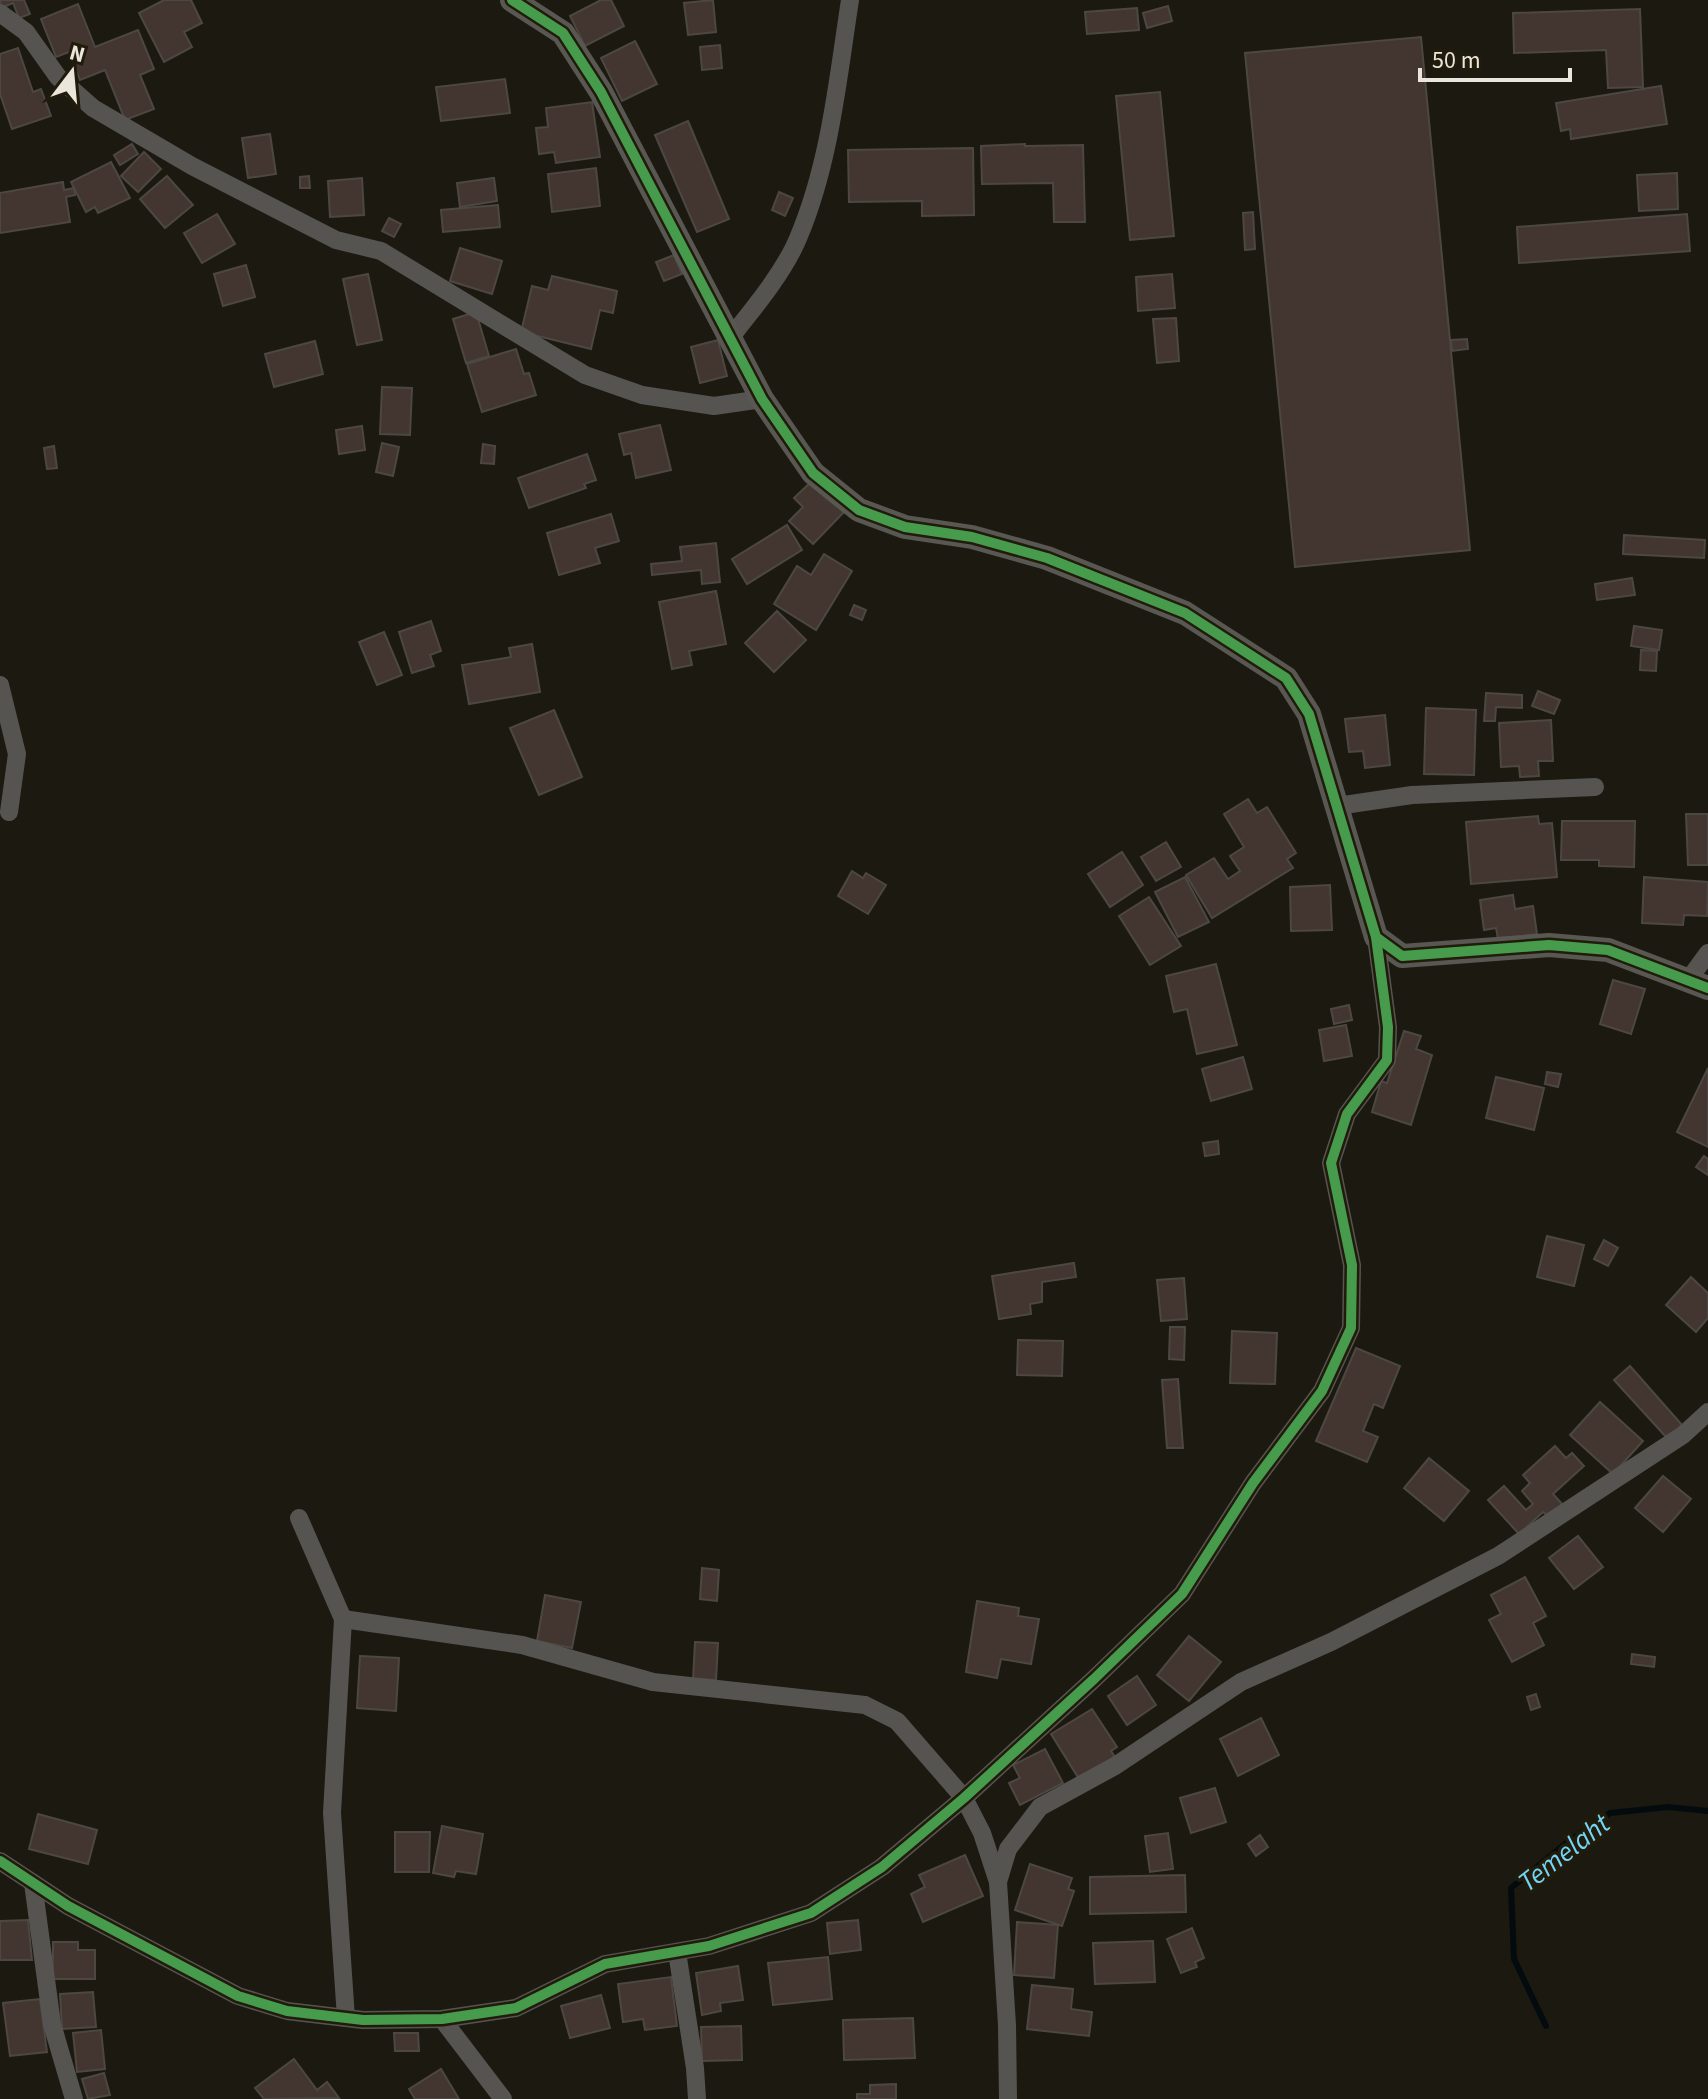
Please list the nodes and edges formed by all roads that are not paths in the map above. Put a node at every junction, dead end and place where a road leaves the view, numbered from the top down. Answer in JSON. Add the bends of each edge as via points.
{"nodes":[{"id":1,"x":512,"y":0,"type":"edge"},
{"id":2,"x":850,"y":0,"type":"edge"},
{"id":3,"x":0,"y":12,"type":"edge"},
{"id":4,"x":730,"y":338,"type":"junction"},
{"id":5,"x":762,"y":399,"type":"junction"},
{"id":6,"x":0,"y":685,"type":"edge"},
{"id":7,"x":1595,"y":787,"type":"dead end"},
{"id":8,"x":1337,"y":806,"type":"junction"},
{"id":9,"x":9,"y":812,"type":"dead end"},
{"id":10,"x":1376,"y":937,"type":"junction"},
{"id":11,"x":1708,"y":953,"type":"edge"},
{"id":12,"x":1699,"y":983,"type":"edge"},
{"id":13,"x":1708,"y":1412,"type":"edge"},
{"id":14,"x":299,"y":1518,"type":"dead end"},
{"id":15,"x":343,"y":1619,"type":"junction"},
{"id":16,"x":964,"y":1798,"type":"junction"},
{"id":17,"x":0,"y":1861,"type":"edge"},
{"id":18,"x":998,"y":1882,"type":"junction"},
{"id":19,"x":33,"y":1883,"type":"junction"},
{"id":20,"x":677,"y":1952,"type":"junction"},
{"id":21,"x":346,"y":2018,"type":"junction"},
{"id":22,"x":442,"y":2019,"type":"junction"},
{"id":23,"x":74,"y":2099,"type":"edge"},
{"id":24,"x":503,"y":2099,"type":"edge"},
{"id":25,"x":697,"y":2099,"type":"edge"},
{"id":26,"x":1008,"y":2099,"type":"edge"}],
"edges":[{"from":1,"to":4,"type":"street","via":[[563,33],[601,92]]},
{"from":2,"to":4,"type":"street","via":[[824,152],[799,238]]},
{"from":3,"to":5,"type":"street","via":[[26,32],[58,77],[93,108],[336,240],[381,251],[585,375],[642,395],[714,406]]},
{"from":4,"to":5,"type":"street"},
{"from":5,"to":8,"type":"street","via":[[813,473],[859,510],[905,527],[972,537],[1047,558],[1185,613],[1286,678],[1309,714]]},
{"from":6,"to":9,"type":"street","via":[[17,754]]},
{"from":7,"to":8,"type":"street","via":[[1412,795]]},
{"from":8,"to":10,"type":"street"},
{"from":10,"to":12,"type":"street","via":[[1402,956],[1549,945],[1608,950]]},
{"from":10,"to":16,"type":"street","via":[[1387,1060],[1347,1114],[1331,1163],[1352,1265],[1351,1328],[1322,1391],[1253,1483],[1182,1594]]},
{"from":11,"to":12,"type":"street"},
{"from":13,"to":18,"type":"street","via":[[1683,1435],[1498,1556],[1241,1682],[1115,1766],[1040,1807],[1008,1849]]},
{"from":14,"to":15,"type":"street"},
{"from":15,"to":16,"type":"street","via":[[522,1645],[653,1682],[865,1705],[897,1721]]},
{"from":15,"to":21,"type":"street","via":[[332,1813]]},
{"from":16,"to":18,"type":"street"},
{"from":16,"to":20,"type":"street","via":[[882,1867],[811,1913]]},
{"from":17,"to":19,"type":"street"},
{"from":18,"to":26,"type":"street"},
{"from":19,"to":21,"type":"street","via":[[238,1996],[287,2011]]},
{"from":19,"to":23,"type":"street","via":[[52,2024]]},
{"from":20,"to":22,"type":"street","via":[[605,1964],[516,2008]]},
{"from":20,"to":25,"type":"street"},
{"from":21,"to":22,"type":"street"},
{"from":22,"to":24,"type":"street"}]}
